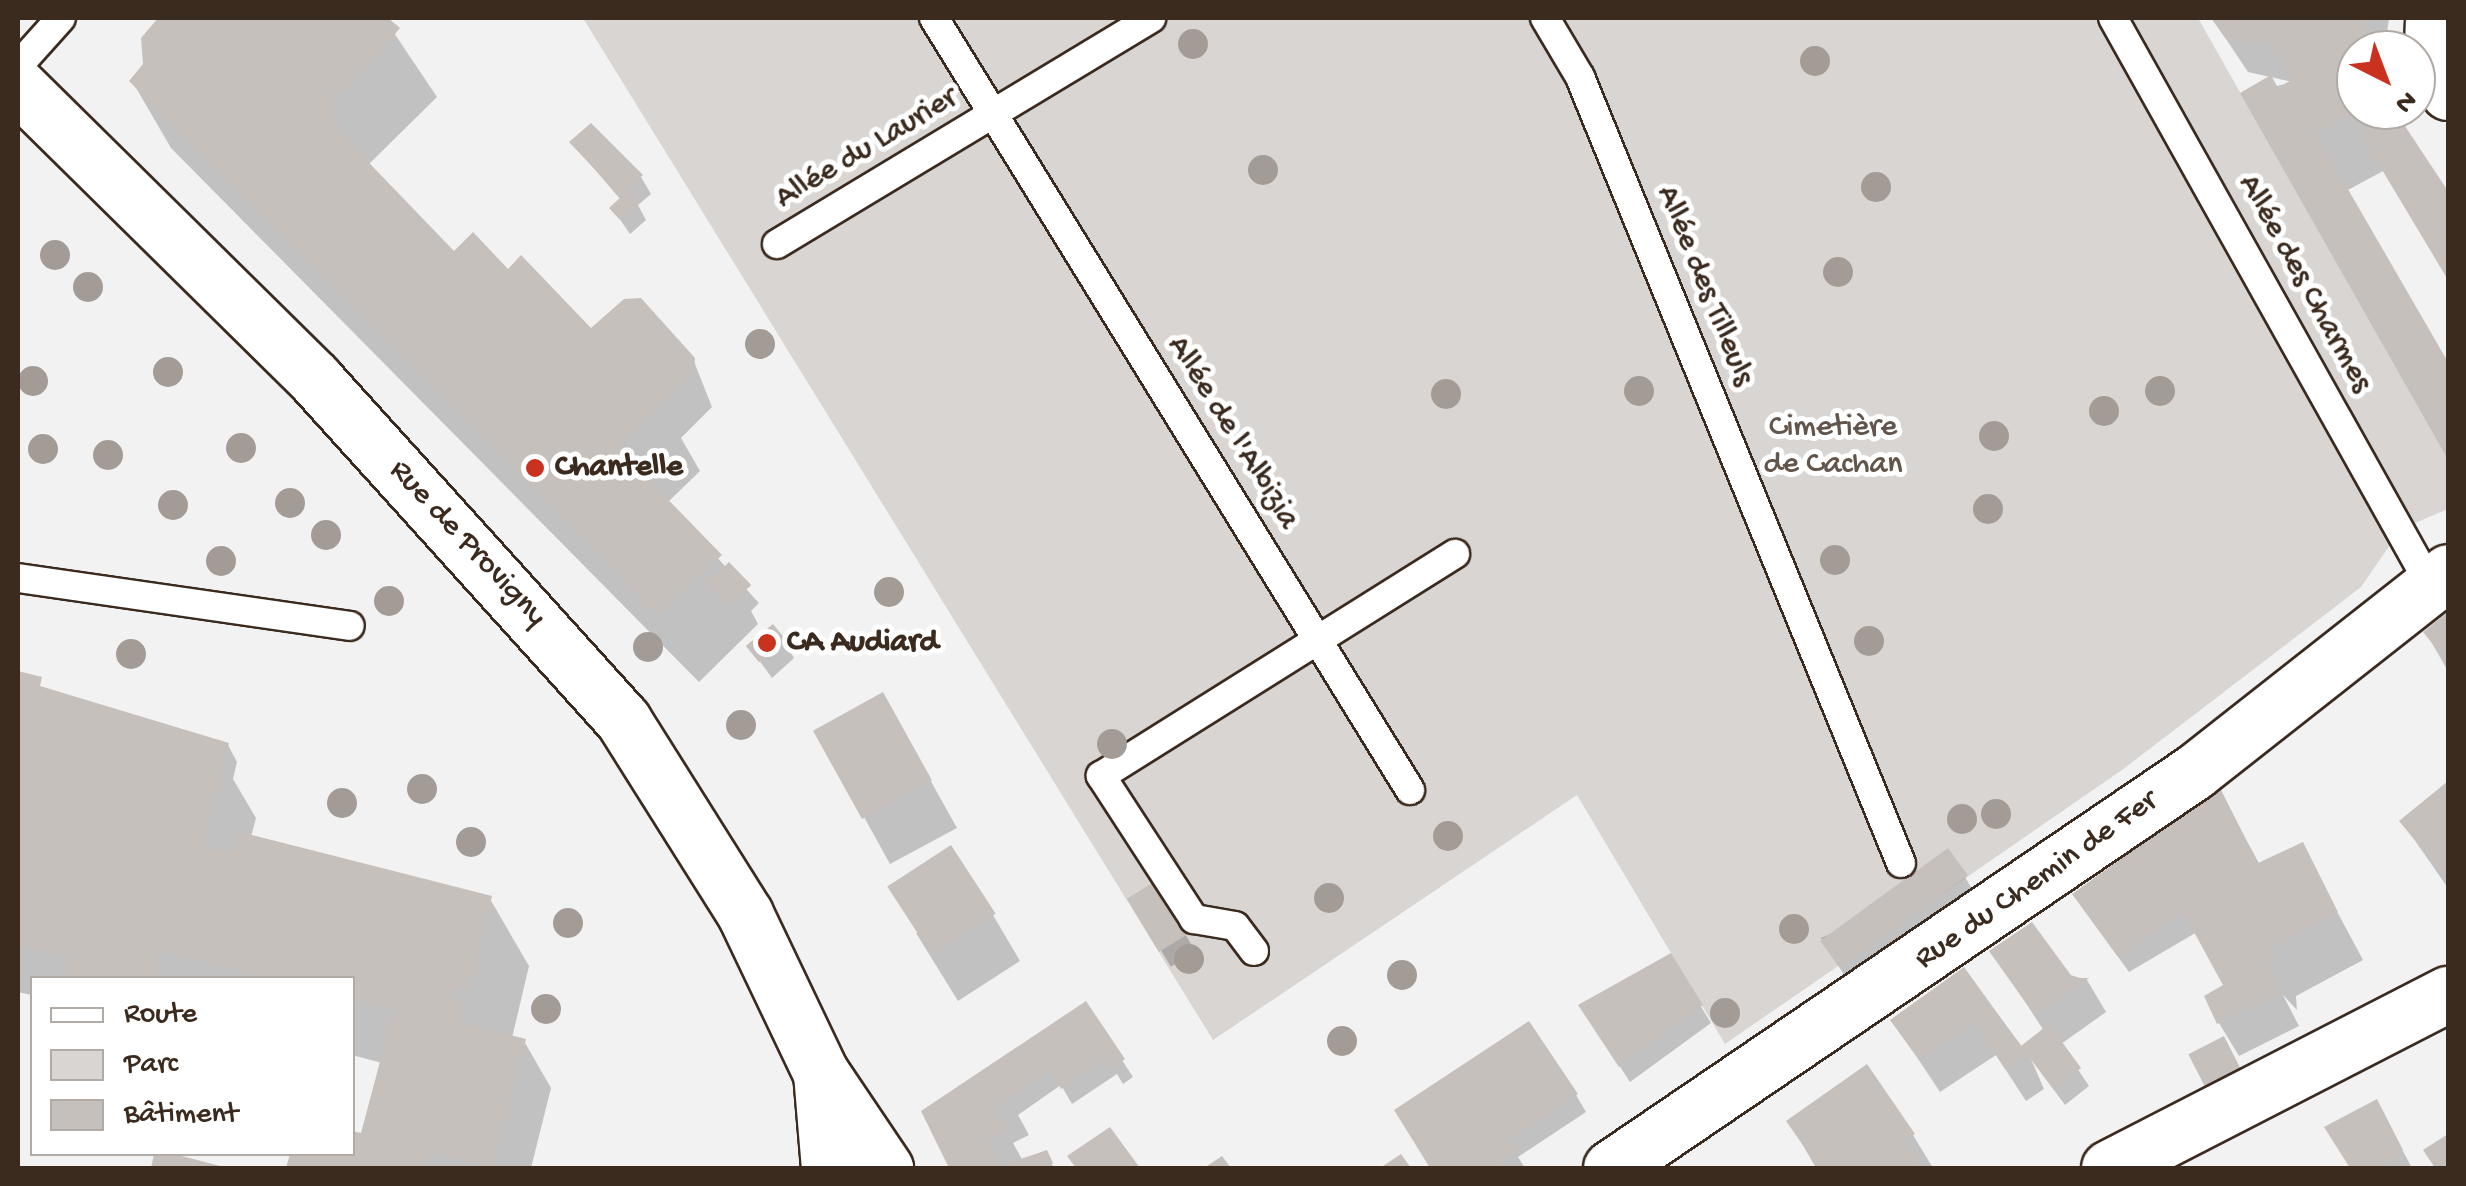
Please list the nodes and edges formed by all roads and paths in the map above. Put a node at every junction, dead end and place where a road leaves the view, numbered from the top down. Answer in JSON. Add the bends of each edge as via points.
{"nodes":[{"id":1,"x":61,"y":18,"type":"edge"},
{"id":2,"x":934,"y":18,"type":"edge"},
{"id":3,"x":1151,"y":18,"type":"edge"},
{"id":4,"x":1545,"y":18,"type":"edge"},
{"id":5,"x":2113,"y":18,"type":"edge"},
{"id":6,"x":2433,"y":18,"type":"edge"},
{"id":7,"x":18,"y":66,"type":"edge"},
{"id":8,"x":18,"y":86,"type":"edge"},
{"id":9,"x":2448,"y":92,"type":"edge"},
{"id":10,"x":993,"y":113,"type":"junction"},
{"id":11,"x":777,"y":244,"type":"dead end"},
{"id":12,"x":1455,"y":554,"type":"dead end"},
{"id":13,"x":18,"y":578,"type":"edge"},
{"id":14,"x":2440,"y":579,"type":"edge"},
{"id":15,"x":350,"y":626,"type":"dead end"},
{"id":16,"x":1318,"y":640,"type":"junction"},
{"id":17,"x":1410,"y":790,"type":"dead end"},
{"id":18,"x":1901,"y":863,"type":"dead end"},
{"id":19,"x":1254,"y":951,"type":"dead end"},
{"id":20,"x":2448,"y":994,"type":"edge"},
{"id":21,"x":821,"y":1074,"type":"junction"},
{"id":22,"x":828,"y":1168,"type":"edge"},
{"id":23,"x":885,"y":1168,"type":"edge"},
{"id":24,"x":1610,"y":1168,"type":"edge"},
{"id":25,"x":2109,"y":1168,"type":"edge"}],
"edges":[{"from":1,"to":7,"type":"lane"},
{"from":2,"to":10,"type":"lane","name":"Allée de l'Albizia"},
{"from":3,"to":10,"type":"lane","name":"Allée du Laurier"},
{"from":4,"to":18,"type":"lane","name":"Allée des Tilleuls","via":[[1580,77]]},
{"from":5,"to":14,"type":"lane","name":"Allée des Charmes"},
{"from":6,"to":9,"type":"street","via":[[2432,50]]},
{"from":8,"to":21,"type":"street","name":"Rue de Provigny","via":[[314,378],[622,720],[745,914]]},
{"from":10,"to":11,"type":"lane","name":"Allée du Laurier"},
{"from":10,"to":16,"type":"lane","name":"Allée de l'Albizia"},
{"from":12,"to":16,"type":"lane"},
{"from":13,"to":15,"type":"lane"},
{"from":14,"to":24,"type":"street","name":"Rue du Chemin de Fer","via":[[2194,772]]},
{"from":16,"to":17,"type":"lane","name":"Allée de l'Albizia"},
{"from":16,"to":19,"type":"lane","via":[[1101,776],[1194,919],[1235,926]]},
{"from":20,"to":25,"type":"street"},
{"from":21,"to":22,"type":"street","name":"Rue de Provigny"},
{"from":21,"to":23,"type":"street","name":"Rue de Provigny"}]}
